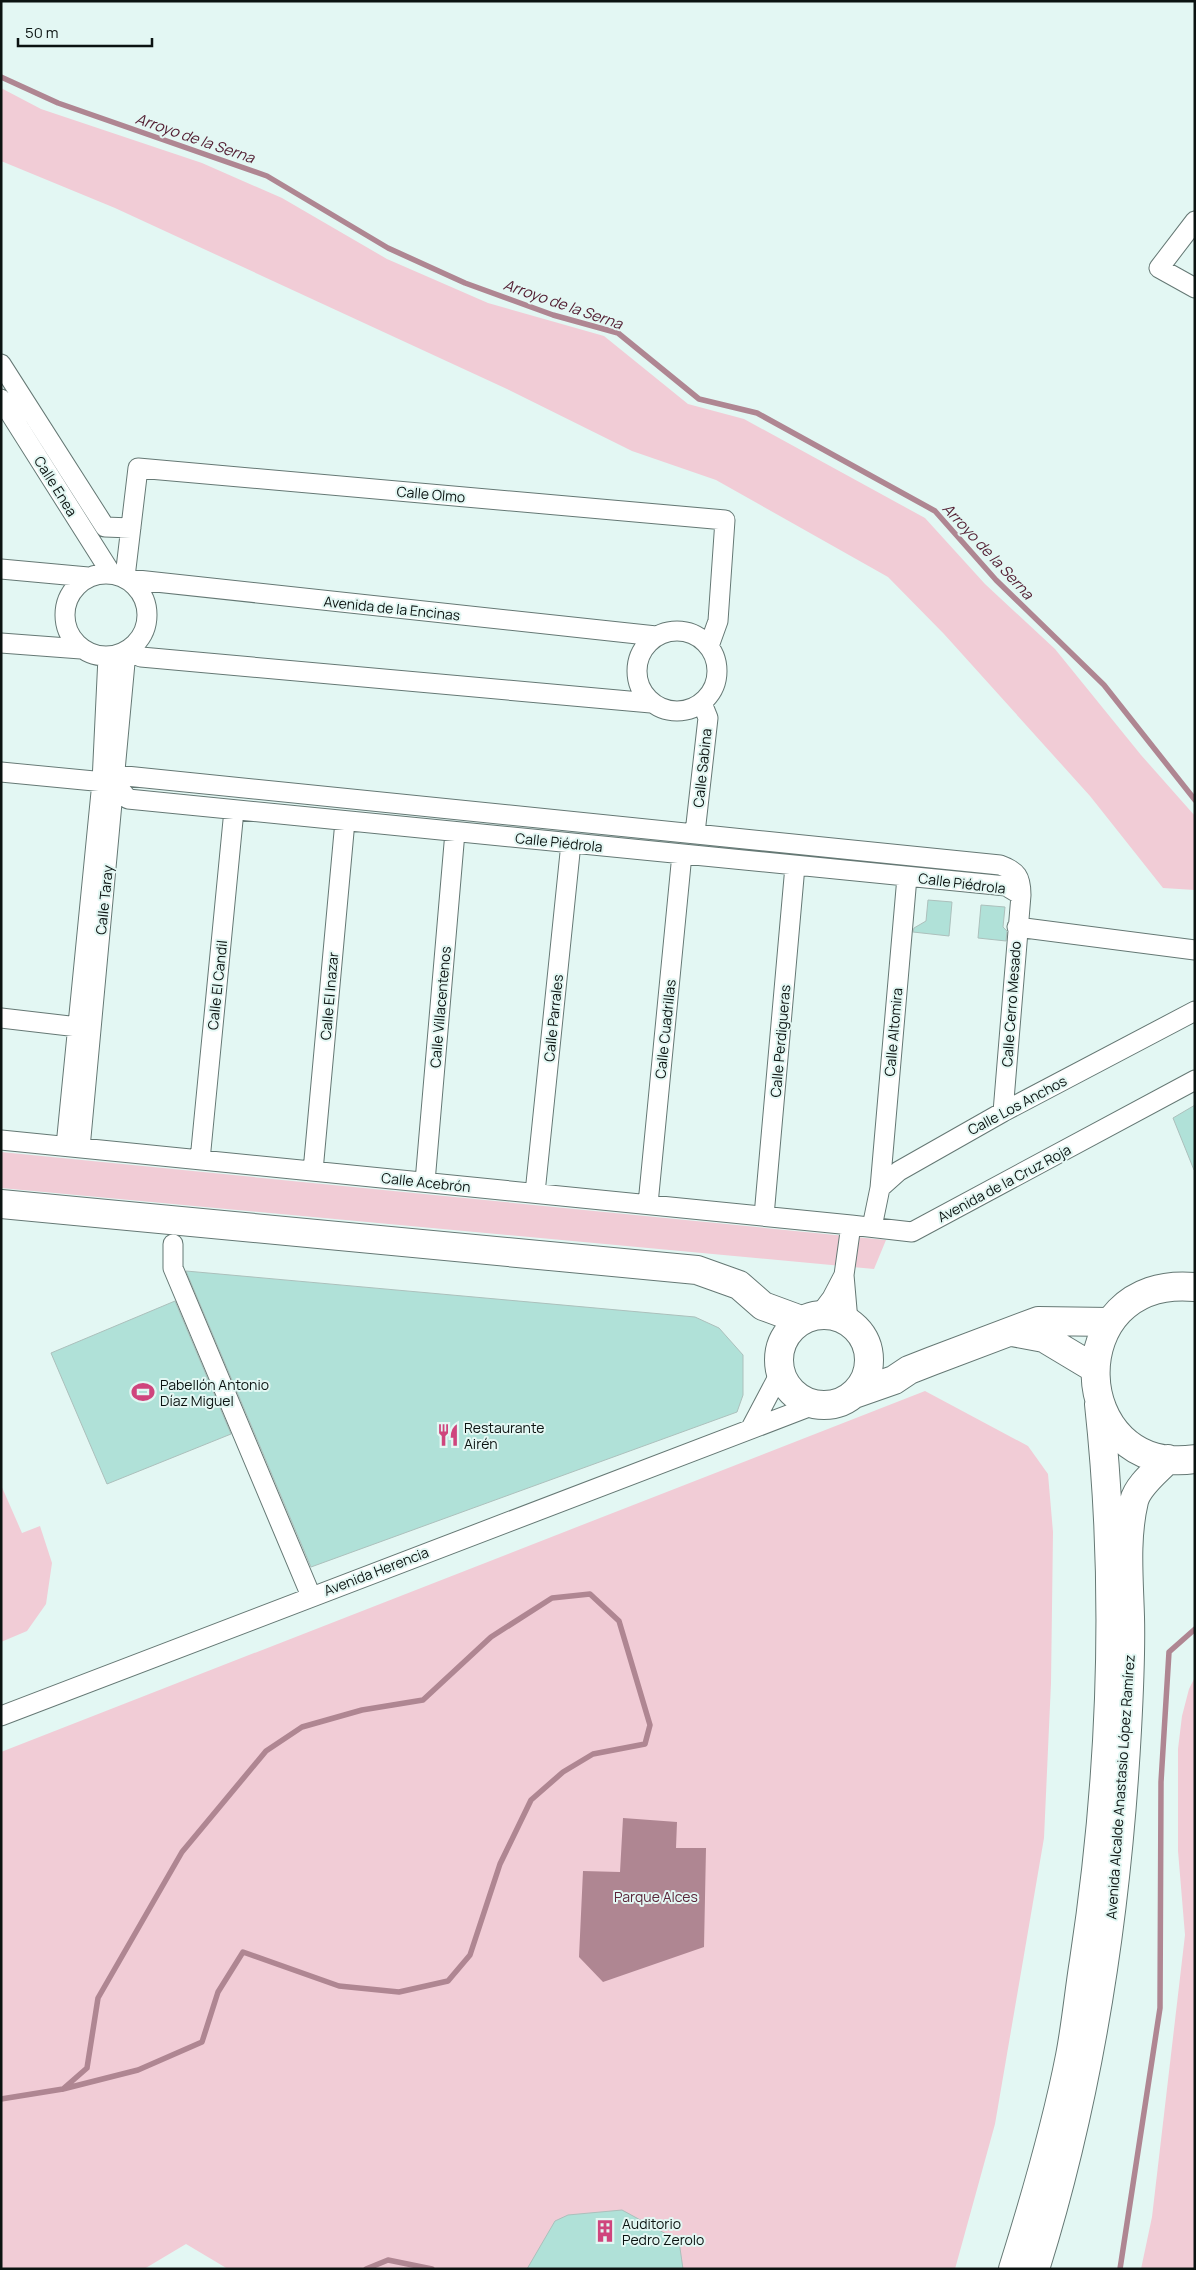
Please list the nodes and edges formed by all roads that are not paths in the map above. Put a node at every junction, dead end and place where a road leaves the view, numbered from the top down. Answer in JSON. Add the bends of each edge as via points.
{"nodes":[{"id":1,"x":1195,"y":221,"type":"edge"},
{"id":2,"x":1195,"y":288,"type":"edge"},
{"id":3,"x":1,"y":364,"type":"edge"},
{"id":4,"x":1,"y":399,"type":"edge"},
{"id":5,"x":131,"y":528,"type":"junction"},
{"id":6,"x":1,"y":569,"type":"edge"},
{"id":7,"x":88,"y":577,"type":"junction"},
{"id":8,"x":121,"y":577,"type":"junction"},
{"id":9,"x":656,"y":636,"type":"junction"},
{"id":10,"x":1,"y":643,"type":"edge"},
{"id":11,"x":709,"y":646,"type":"junction"},
{"id":12,"x":81,"y":649,"type":"junction"},
{"id":13,"x":121,"y":653,"type":"junction"},
{"id":14,"x":651,"y":703,"type":"junction"},
{"id":15,"x":702,"y":703,"type":"junction"},
{"id":16,"x":1,"y":772,"type":"edge"},
{"id":17,"x":111,"y":780,"type":"junction"},
{"id":18,"x":234,"y":810,"type":"junction"},
{"id":19,"x":345,"y":821,"type":"junction"},
{"id":20,"x":455,"y":832,"type":"junction"},
{"id":21,"x":696,"y":833,"type":"junction"},
{"id":22,"x":571,"y":843,"type":"junction"},
{"id":23,"x":682,"y":854,"type":"junction"},
{"id":24,"x":795,"y":866,"type":"junction"},
{"id":25,"x":907,"y":877,"type":"junction"},
{"id":26,"x":1021,"y":895,"type":"junction"},
{"id":27,"x":1017,"y":927,"type":"junction"},
{"id":28,"x":1195,"y":950,"type":"edge"},
{"id":29,"x":1195,"y":1011,"type":"edge"},
{"id":30,"x":1,"y":1018,"type":"edge"},
{"id":31,"x":78,"y":1027,"type":"junction"},
{"id":32,"x":1195,"y":1080,"type":"edge"},
{"id":33,"x":1003,"y":1112,"type":"junction"},
{"id":34,"x":1,"y":1140,"type":"edge"},
{"id":35,"x":73,"y":1147,"type":"junction"},
{"id":36,"x":200,"y":1160,"type":"junction"},
{"id":37,"x":313,"y":1171,"type":"junction"},
{"id":38,"x":425,"y":1182,"type":"junction"},
{"id":39,"x":880,"y":1188,"type":"junction"},
{"id":40,"x":535,"y":1193,"type":"junction"},
{"id":41,"x":1,"y":1204,"type":"edge"},
{"id":42,"x":648,"y":1204,"type":"junction"},
{"id":43,"x":764,"y":1216,"type":"junction"},
{"id":44,"x":851,"y":1225,"type":"junction"},
{"id":45,"x":872,"y":1227,"type":"junction"},
{"id":46,"x":173,"y":1244,"type":"dead end"},
{"id":47,"x":844,"y":1275,"type":"junction"},
{"id":48,"x":1191,"y":1284,"type":"edge"},
{"id":49,"x":763,"y":1306,"type":"junction"},
{"id":50,"x":810,"y":1317,"type":"junction"},
{"id":51,"x":848,"y":1321,"type":"junction"},
{"id":52,"x":1110,"y":1322,"type":"junction"},
{"id":53,"x":1008,"y":1331,"type":"junction"},
{"id":54,"x":870,"y":1359,"type":"junction"},
{"id":55,"x":779,"y":1360,"type":"junction"},
{"id":56,"x":1094,"y":1368,"type":"junction"},
{"id":57,"x":909,"y":1370,"type":"junction"},
{"id":58,"x":854,"y":1394,"type":"junction"},
{"id":59,"x":1099,"y":1404,"type":"junction"},
{"id":60,"x":814,"y":1405,"type":"junction"},
{"id":61,"x":751,"y":1428,"type":"junction"},
{"id":62,"x":1195,"y":1458,"type":"edge"},
{"id":63,"x":1168,"y":1459,"type":"junction"},
{"id":64,"x":311,"y":1596,"type":"junction"},
{"id":65,"x":1,"y":1716,"type":"edge"},
{"id":66,"x":1014,"y":2269,"type":"edge"},
{"id":67,"x":1035,"y":2269,"type":"edge"}],
"edges":[{"from":1,"to":2,"type":"street","via":[[1159,268]]},
{"from":3,"to":5,"type":"street","via":[[105,527]]},
{"from":4,"to":8,"type":"street","name":"Calle Enea"},
{"from":5,"to":8,"type":"street"},
{"from":5,"to":11,"type":"street","name":"Calle Olmo","via":[[138,468],[725,520],[718,621]]},
{"from":6,"to":7,"type":"street"},
{"from":7,"to":8,"type":"street"},
{"from":7,"to":12,"type":"street","via":[[72,591],[64,611],[68,632]]},
{"from":8,"to":9,"type":"street","name":"Avenida de la Encinas"},
{"from":8,"to":13,"type":"street","via":[[139,589],[147,605],[147,623],[140,640]]},
{"from":9,"to":11,"type":"street","via":[[669,631],[684,631],[698,636]]},
{"from":9,"to":14,"type":"street","via":[[644,646],[637,660],[638,683]]},
{"from":10,"to":12,"type":"street"},
{"from":11,"to":15,"type":"street","via":[[715,657],[716,682]]},
{"from":12,"to":13,"type":"street","via":[[94,656]]},
{"from":13,"to":14,"type":"street"},
{"from":13,"to":17,"type":"street","name":"Calle Taray"},
{"from":14,"to":15,"type":"street","via":[[667,710],[686,710]]},
{"from":15,"to":21,"type":"street","name":"Calle Sabina","via":[[708,718]]},
{"from":16,"to":17,"type":"street"},
{"from":17,"to":18,"type":"street","name":"Calle Piédrola","via":[[128,799]]},
{"from":17,"to":21,"type":"street"},
{"from":17,"to":31,"type":"street","name":"Calle Taray"},
{"from":17,"to":35,"type":"street","name":"Calle Taray"},
{"from":18,"to":19,"type":"street","name":"Calle Piédrola"},
{"from":18,"to":36,"type":"street","name":"Calle El Candil"},
{"from":19,"to":20,"type":"street","name":"Calle Piédrola"},
{"from":19,"to":37,"type":"street","name":"Calle El Inazar"},
{"from":20,"to":22,"type":"street","name":"Calle Piédrola"},
{"from":20,"to":38,"type":"street","name":"Calle Villacentenos"},
{"from":21,"to":26,"type":"street","name":"Calle Cerro Mesado","via":[[1000,865],[1015,870],[1021,880]]},
{"from":22,"to":23,"type":"street","name":"Calle Piédrola"},
{"from":22,"to":40,"type":"street","name":"Calle Parrales"},
{"from":23,"to":24,"type":"street","name":"Calle Piédrola"},
{"from":23,"to":42,"type":"street","name":"Calle Cuadrillas"},
{"from":24,"to":25,"type":"street","name":"Calle Piédrola"},
{"from":24,"to":43,"type":"street","name":"Calle Perdigueras"},
{"from":25,"to":26,"type":"street","name":"Calle Piédrola","via":[[1006,886]]},
{"from":25,"to":39,"type":"street","name":"Calle Altomira"},
{"from":26,"to":27,"type":"street","name":"Calle Cerro Mesado"},
{"from":27,"to":28,"type":"street"},
{"from":27,"to":33,"type":"street","name":"Calle Cerro Mesado"},
{"from":29,"to":33,"type":"street","name":"Calle Los Anchos"},
{"from":30,"to":31,"type":"street"},
{"from":31,"to":35,"type":"street","name":"Calle Taray"},
{"from":32,"to":45,"type":"street","name":"Avenida de la Cruz Roja","via":[[912,1232]]},
{"from":33,"to":39,"type":"street","name":"Calle Los Anchos","via":[[899,1170]]},
{"from":34,"to":35,"type":"street","name":"Calle Acebrón"},
{"from":35,"to":36,"type":"street","name":"Calle Acebrón"},
{"from":36,"to":37,"type":"street","name":"Calle Acebrón"},
{"from":37,"to":38,"type":"street","name":"Calle Acebrón"},
{"from":38,"to":40,"type":"street","name":"Calle Acebrón"},
{"from":39,"to":45,"type":"street"},
{"from":40,"to":42,"type":"street","name":"Calle Acebrón"},
{"from":41,"to":49,"type":"main road","via":[[698,1270],[740,1285]]},
{"from":42,"to":43,"type":"street","name":"Calle Acebrón"},
{"from":43,"to":44,"type":"street","name":"Calle Acebrón"},
{"from":44,"to":45,"type":"street","name":"Avenida de la Cruz Roja"},
{"from":44,"to":47,"type":"street"},
{"from":46,"to":64,"type":"street","via":[[173,1268]]},
{"from":47,"to":50,"type":"street","via":[[832,1298]]},
{"from":47,"to":51,"type":"street"},
{"from":48,"to":52,"type":"main road","via":[[1142,1296]]},
{"from":49,"to":50,"type":"main road"},
{"from":49,"to":55,"type":"main road"},
{"from":50,"to":51,"type":"main road","via":[[834,1315]]},
{"from":50,"to":55,"type":"main road","via":[[788,1331]]},
{"from":51,"to":54,"type":"main road","via":[[863,1337]]},
{"from":52,"to":53,"type":"main road","via":[[1038,1322]]},
{"from":52,"to":56,"type":"main road","name":"Avenida Alcalde Anastasio López Ramírez","via":[[1096,1352]]},
{"from":53,"to":56,"type":"main road","via":[[1044,1338]]},
{"from":53,"to":57,"type":"main road"},
{"from":54,"to":57,"type":"main road"},
{"from":54,"to":58,"type":"main road","via":[[866,1378]]},
{"from":55,"to":60,"type":"main road","via":[[787,1388],[799,1399]]},
{"from":55,"to":61,"type":"street"},
{"from":56,"to":59,"type":"main road","name":"Avenida Alcalde Anastasio López Ramírez"},
{"from":57,"to":58,"type":"main road","via":[[894,1380]]},
{"from":58,"to":60,"type":"main road","via":[[836,1404]]},
{"from":59,"to":63,"type":"main road","via":[[1119,1434],[1133,1446]]},
{"from":59,"to":66,"type":"main road","name":"Avenida Alcalde Anastasio López Ramírez","via":[[1108,1486],[1111,1625],[1102,1820],[1070,2056],[1044,2166]]},
{"from":60,"to":61,"type":"street","name":"Avenida Herencia"},
{"from":61,"to":64,"type":"street","name":"Avenida Herencia"},
{"from":62,"to":63,"type":"main road"},
{"from":63,"to":67,"type":"main road","name":"Avenida Alcalde Anastasio López Ramírez","via":[[1134,1498],[1128,1537],[1130,1650],[1127,1731],[1110,1927],[1096,2022],[1069,2152]]},
{"from":64,"to":65,"type":"street","name":"Avenida Herencia"}]}
